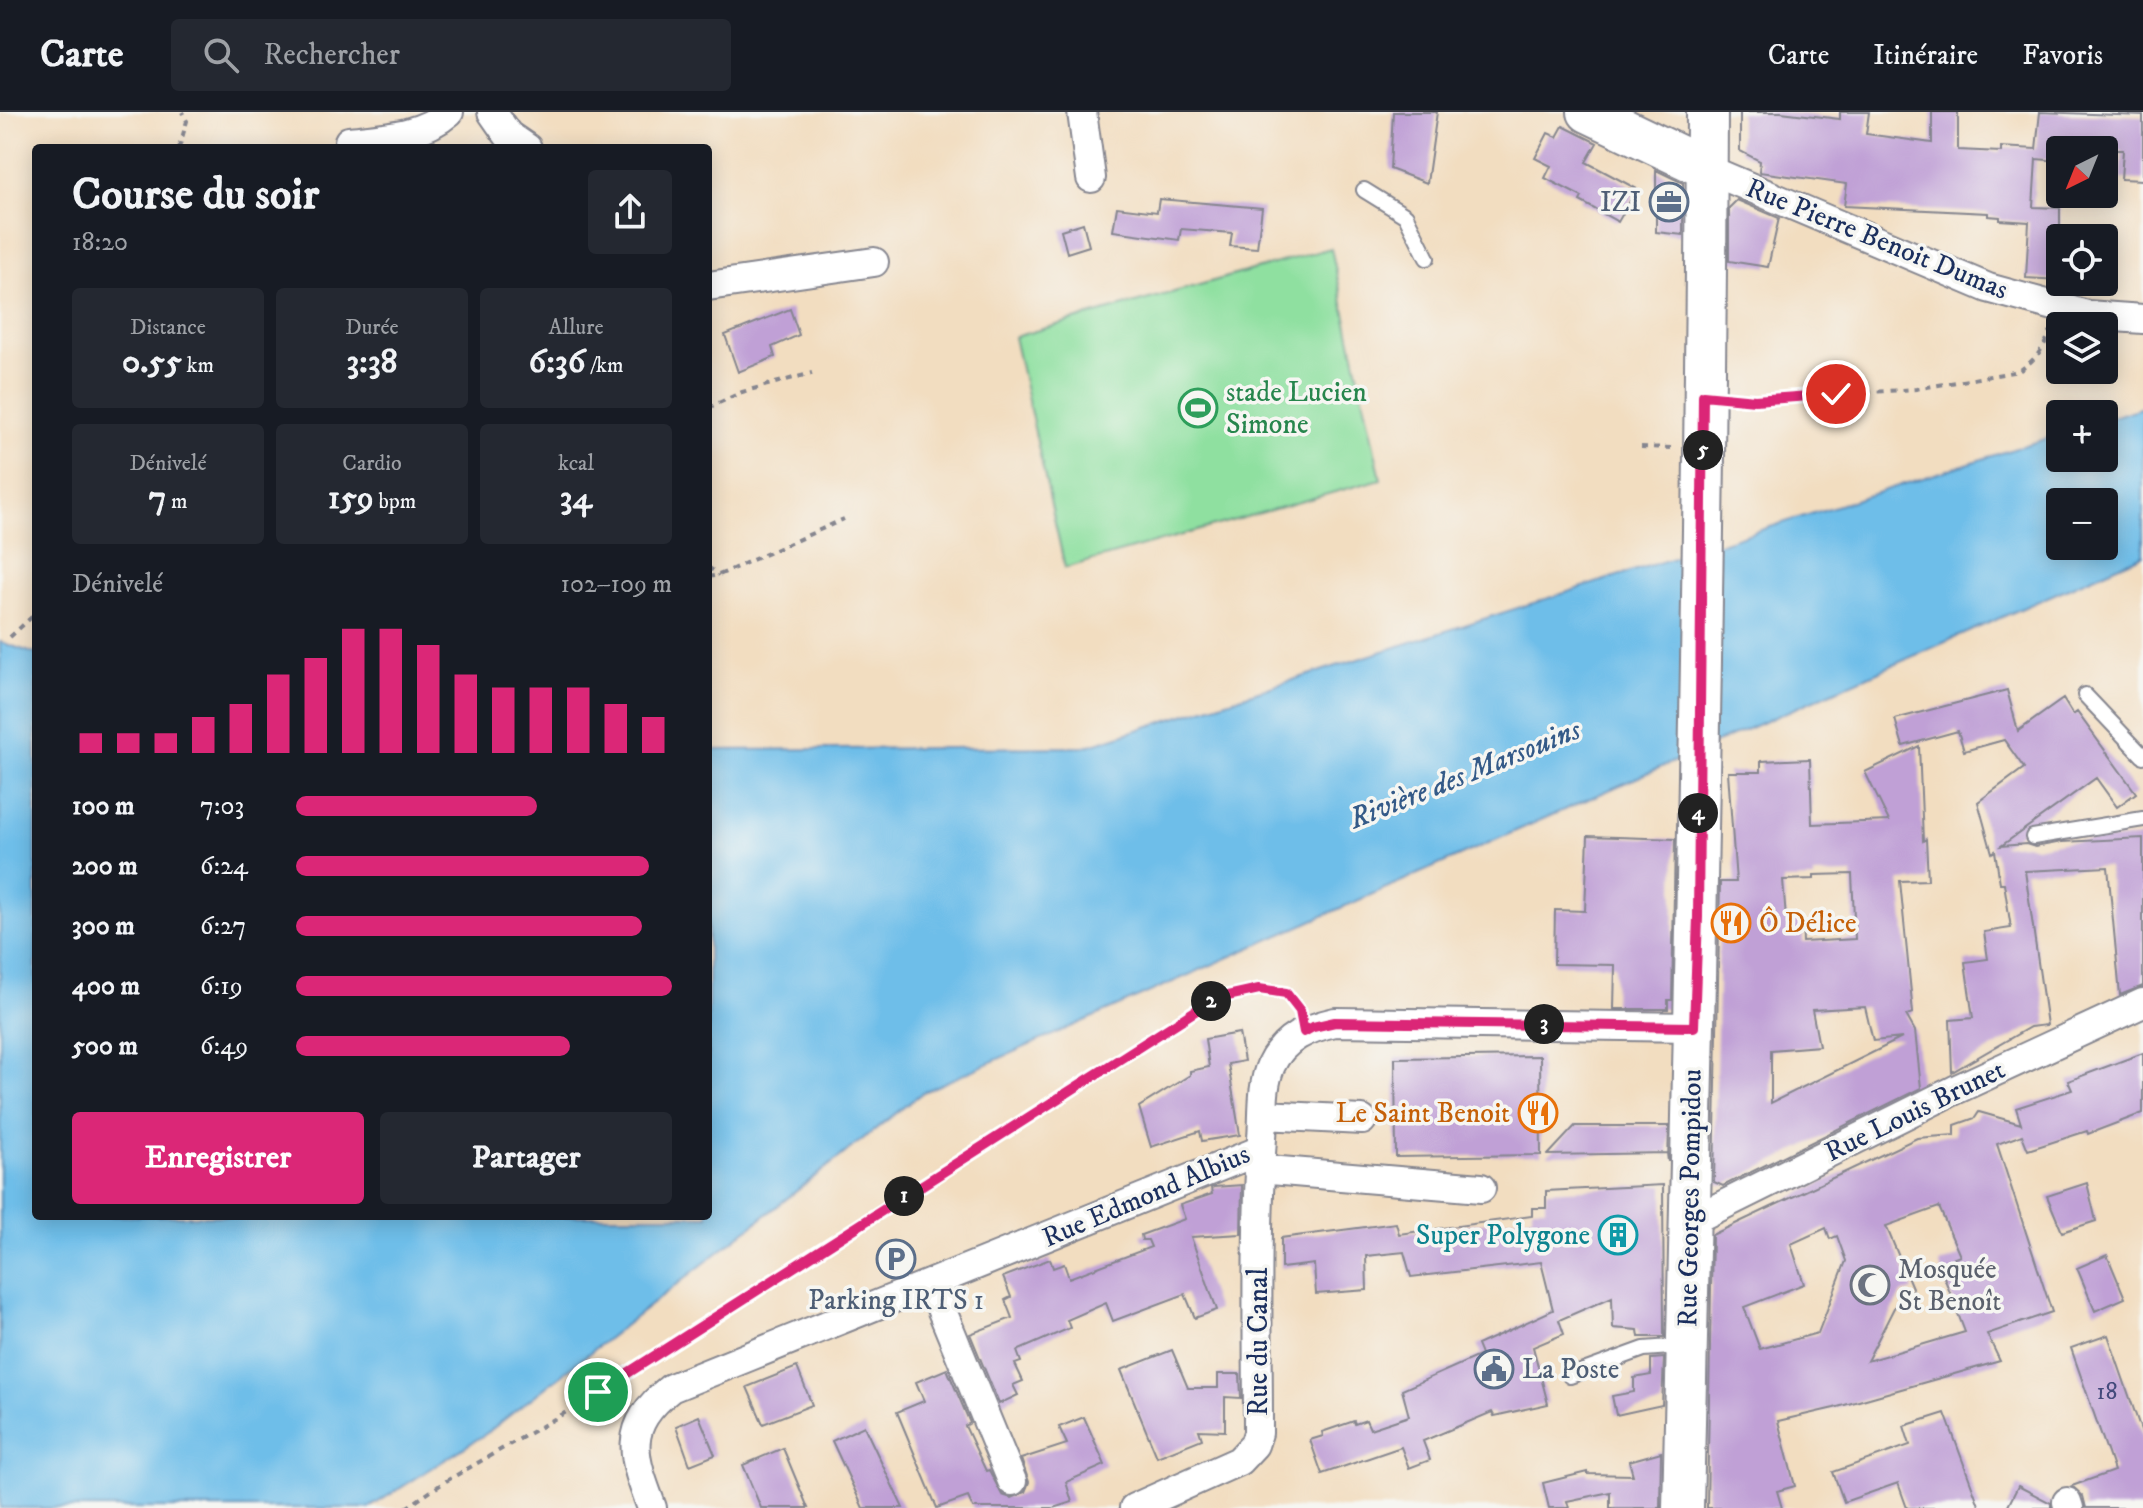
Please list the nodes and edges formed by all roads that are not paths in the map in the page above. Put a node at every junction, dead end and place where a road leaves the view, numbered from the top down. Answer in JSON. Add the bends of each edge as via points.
{"nodes":[{"id":1,"x":449,"y":112,"type":"edge"},
{"id":2,"x":463,"y":112,"type":"edge"},
{"id":3,"x":482,"y":112,"type":"edge"},
{"id":4,"x":492,"y":112,"type":"edge"},
{"id":5,"x":1082,"y":112,"type":"edge"},
{"id":6,"x":1588,"y":112,"type":"edge"},
{"id":7,"x":1707,"y":112,"type":"edge"},
{"id":8,"x":349,"y":141,"type":"dead end"},
{"id":9,"x":521,"y":144,"type":"edge"},
{"id":10,"x":1090,"y":165,"type":"dead end"},
{"id":11,"x":1707,"y":169,"type":"junction"},
{"id":12,"x":1364,"y":190,"type":"dead end"},
{"id":13,"x":1427,"y":258,"type":"dead end"},
{"id":14,"x":874,"y":262,"type":"dead end"},
{"id":15,"x":712,"y":285,"type":"edge"},
{"id":16,"x":2143,"y":319,"type":"edge"},
{"id":17,"x":2085,"y":695,"type":"dead end"},
{"id":18,"x":2143,"y":756,"type":"edge"},
{"id":19,"x":2143,"y":819,"type":"edge"},
{"id":20,"x":2033,"y":837,"type":"dead end"},
{"id":21,"x":2143,"y":1003,"type":"edge"},
{"id":22,"x":1694,"y":1027,"type":"junction"},
{"id":23,"x":1264,"y":1115,"type":"junction"},
{"id":24,"x":1362,"y":1120,"type":"dead end"},
{"id":25,"x":1260,"y":1159,"type":"junction"},
{"id":26,"x":1481,"y":1188,"type":"dead end"},
{"id":27,"x":1689,"y":1222,"type":"junction"},
{"id":28,"x":931,"y":1284,"type":"junction"},
{"id":29,"x":1687,"y":1346,"type":"junction"},
{"id":30,"x":1570,"y":1376,"type":"dead end"},
{"id":31,"x":1012,"y":1481,"type":"dead end"},
{"id":32,"x":652,"y":1508,"type":"edge"},
{"id":33,"x":1134,"y":1508,"type":"edge"},
{"id":34,"x":1683,"y":1508,"type":"edge"}],
"edges":[{"from":1,"to":8,"type":"street","via":[[407,134]]},
{"from":2,"to":3,"type":"street"},
{"from":4,"to":9,"type":"street"},
{"from":5,"to":10,"type":"street"},
{"from":6,"to":11,"type":"main road"},
{"from":7,"to":11,"type":"main road","name":"Rue Georges Pompidou"},
{"from":11,"to":16,"type":"street","name":"Rue Pierre Benoit Dumas","via":[[1988,288],[2087,315]]},
{"from":11,"to":22,"type":"main road","name":"Rue Georges Pompidou"},
{"from":12,"to":13,"type":"lane","via":[[1406,216]]},
{"from":14,"to":15,"type":"street"},
{"from":17,"to":18,"type":"lane"},
{"from":19,"to":20,"type":"lane"},
{"from":21,"to":27,"type":"street","name":"Rue Louis Brunet"},
{"from":22,"to":23,"type":"street","name":"Rue Edmond Albius","via":[[1335,1022],[1313,1027],[1279,1051],[1266,1084]]},
{"from":22,"to":27,"type":"main road","name":"Rue Georges Pompidou"},
{"from":23,"to":24,"type":"street"},
{"from":23,"to":25,"type":"street","name":"Rue Edmond Albius"},
{"from":25,"to":26,"type":"street"},
{"from":25,"to":28,"type":"street","name":"Rue Edmond Albius"},
{"from":25,"to":33,"type":"street","name":"Rue du Canal","via":[[1254,1445],[1239,1461]]},
{"from":27,"to":29,"type":"main road","name":"Rue Georges Pompidou"},
{"from":28,"to":31,"type":"street"},
{"from":28,"to":32,"type":"street","name":"Rue Edmond Albius","via":[[671,1388],[643,1416],[634,1448]]},
{"from":29,"to":30,"type":"lane","via":[[1644,1349]]},
{"from":29,"to":34,"type":"main road","name":"Rue Georges Pompidou"}]}
